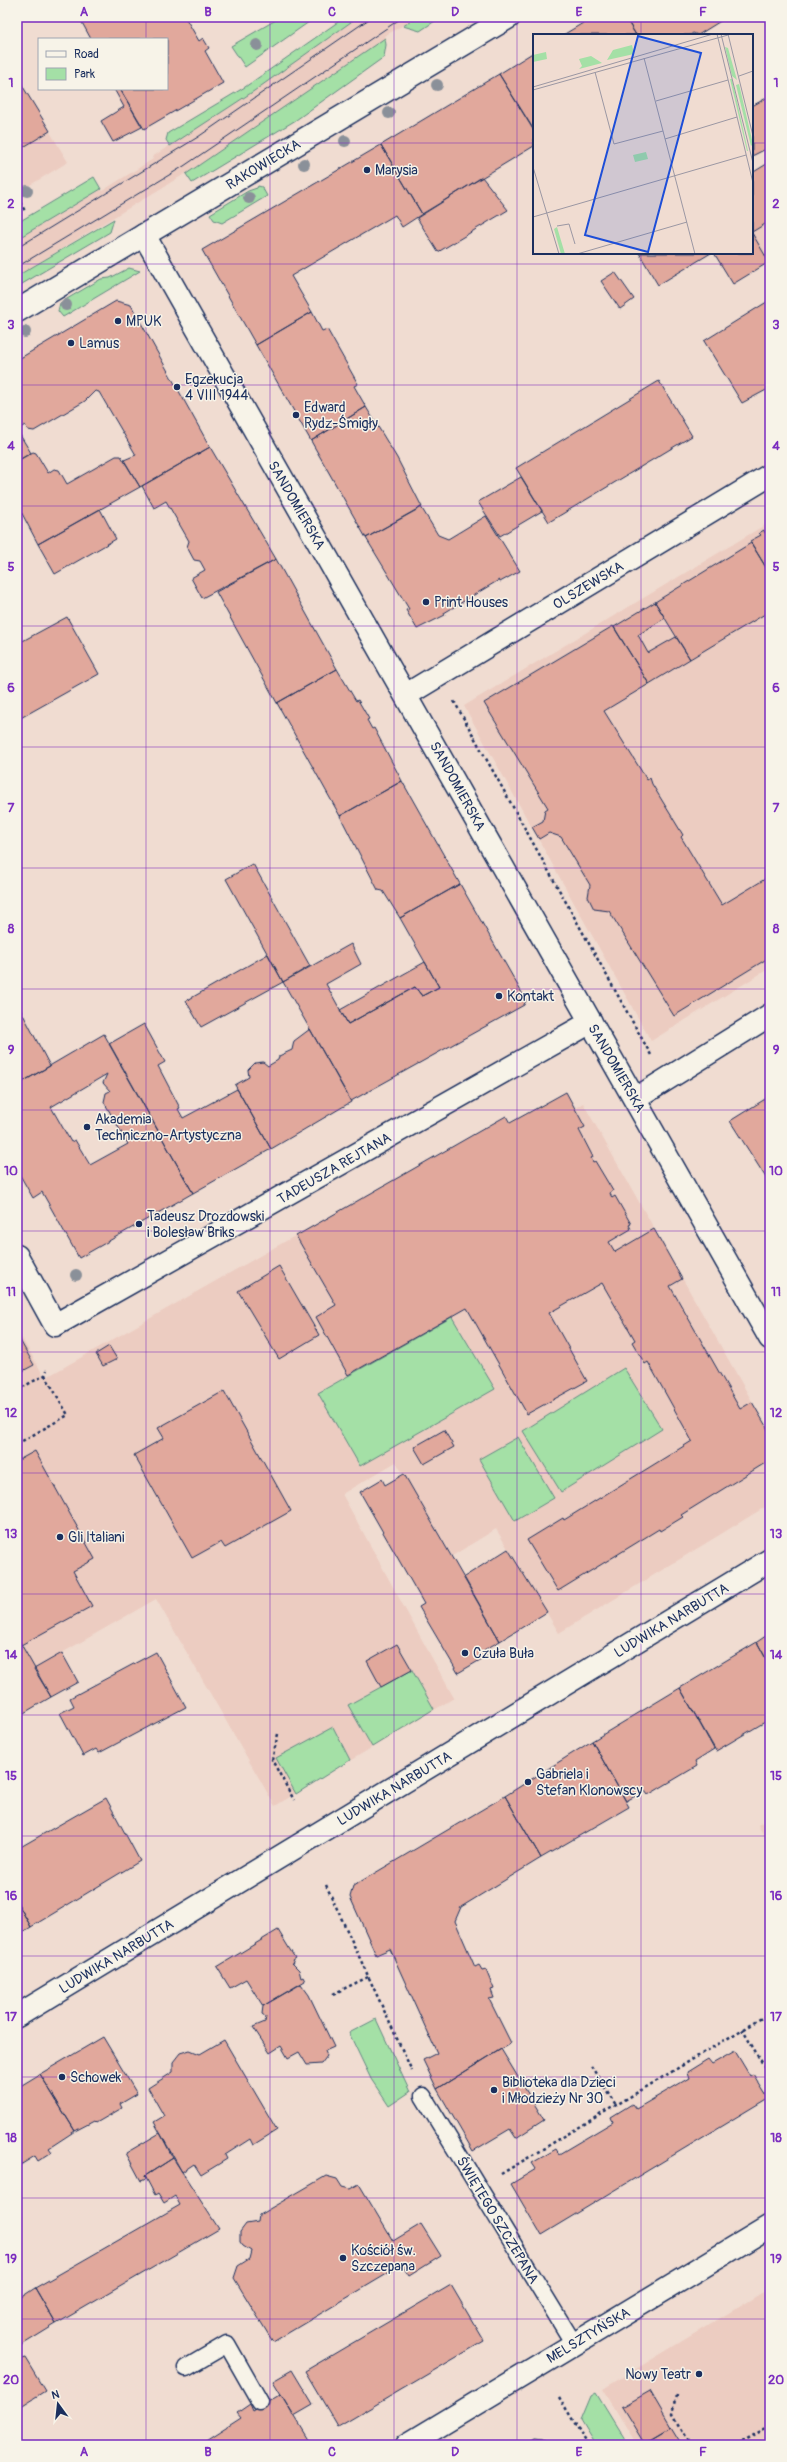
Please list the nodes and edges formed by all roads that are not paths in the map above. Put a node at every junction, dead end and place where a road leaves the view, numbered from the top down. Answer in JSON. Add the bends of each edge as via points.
{"nodes":[{"id":1,"x":509,"y":17,"type":"edge"},
{"id":2,"x":144,"y":235,"type":"junction"},
{"id":3,"x":17,"y":311,"type":"edge"},
{"id":4,"x":770,"y":475,"type":"edge"},
{"id":5,"x":406,"y":695,"type":"junction"},
{"id":6,"x":770,"y":1015,"type":"edge"},
{"id":7,"x":591,"y":1022,"type":"junction"},
{"id":8,"x":635,"y":1099,"type":"junction"},
{"id":9,"x":17,"y":1256,"type":"edge"},
{"id":10,"x":770,"y":1338,"type":"edge"},
{"id":11,"x":770,"y":1560,"type":"edge"},
{"id":12,"x":17,"y":2016,"type":"edge"},
{"id":13,"x":423,"y":2096,"type":"road end"},
{"id":14,"x":770,"y":2226,"type":"edge"},
{"id":15,"x":574,"y":2344,"type":"junction"},
{"id":16,"x":186,"y":2368,"type":"dead end"},
{"id":17,"x":260,"y":2402,"type":"dead end"},
{"id":18,"x":407,"y":2445,"type":"edge"}],
"edges":[{"from":1,"to":2,"type":"street","name":"RAKOWIECKA"},
{"from":2,"to":3,"type":"street","name":"RAKOWIECKA"},
{"from":2,"to":5,"type":"street","name":"SANDOMIERSKA"},
{"from":4,"to":5,"type":"street","name":"OLSZEWSKA"},
{"from":5,"to":7,"type":"street","name":"SANDOMIERSKA"},
{"from":6,"to":8,"type":"street"},
{"from":7,"to":8,"type":"street","name":"SANDOMIERSKA"},
{"from":7,"to":9,"type":"street","name":"TADEUSZA REJTANA","via":[[55,1325]]},
{"from":8,"to":10,"type":"street","name":"SANDOMIERSKA"},
{"from":11,"to":12,"type":"street","name":"LUDWIKA NARBUTTA"},
{"from":13,"to":15,"type":"lane","name":"ŚWIĘTEGO SZCZEPANA"},
{"from":14,"to":15,"type":"street","name":"MELSZTYŃSKA"},
{"from":15,"to":18,"type":"street","name":"MELSZTYŃSKA"},
{"from":16,"to":17,"type":"lane","via":[[227,2344]]}]}
